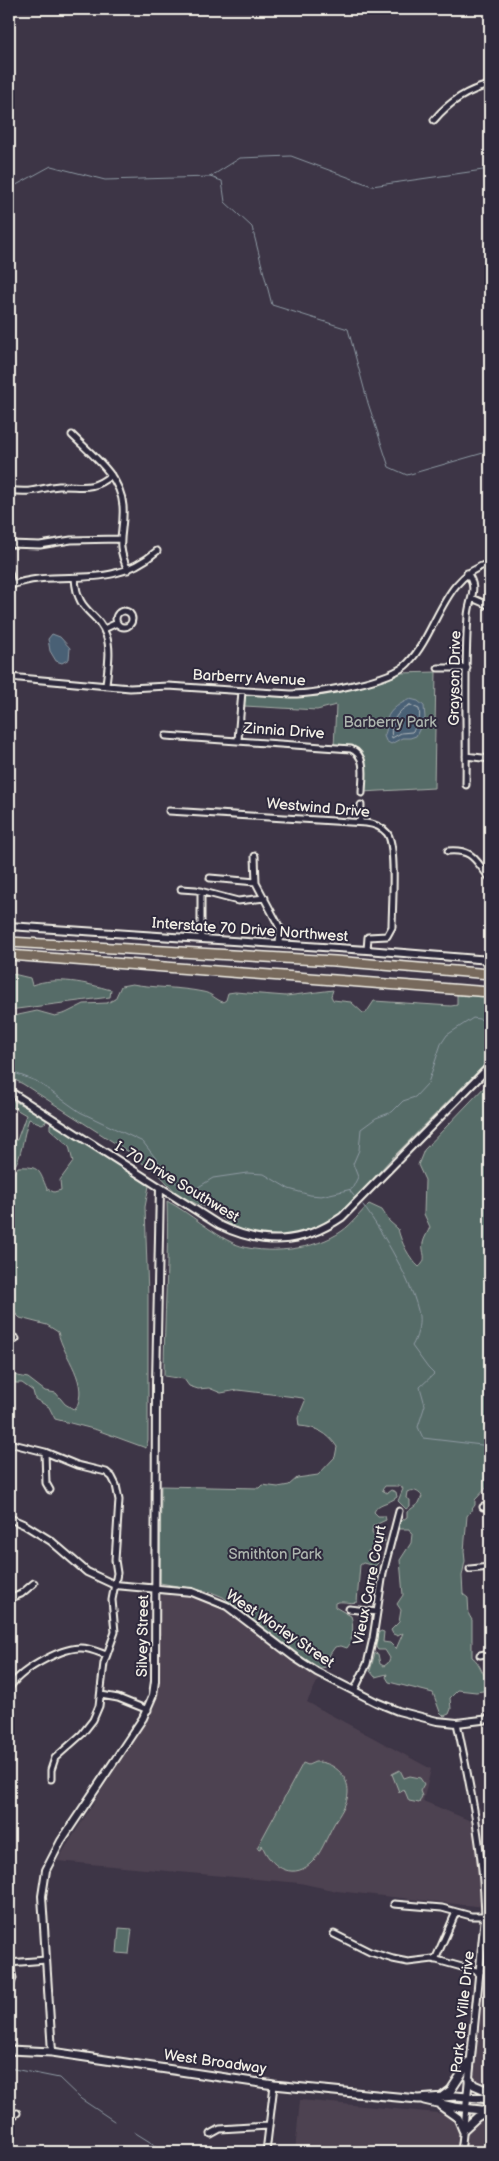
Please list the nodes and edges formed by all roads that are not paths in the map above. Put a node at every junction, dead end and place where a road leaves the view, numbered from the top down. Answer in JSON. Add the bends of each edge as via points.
{"nodes":[{"id":1,"x":490,"y":85,"type":"edge"},
{"id":2,"x":434,"y":120,"type":"dead end"},
{"id":3,"x":72,"y":435,"type":"dead end"},
{"id":4,"x":111,"y":475,"type":"junction"},
{"id":5,"x":9,"y":490,"type":"edge"},
{"id":6,"x":119,"y":539,"type":"junction"},
{"id":7,"x":9,"y":544,"type":"edge"},
{"id":8,"x":157,"y":551,"type":"dead end"},
{"id":9,"x":490,"y":563,"type":"edge"},
{"id":10,"x":128,"y":570,"type":"junction"},
{"id":11,"x":9,"y":572,"type":"edge"},
{"id":12,"x":467,"y":573,"type":"junction"},
{"id":13,"x":75,"y":578,"type":"junction"},
{"id":14,"x":10,"y":585,"type":"edge"},
{"id":15,"x":472,"y":598,"type":"junction"},
{"id":16,"x":490,"y":606,"type":"edge"},
{"id":17,"x":117,"y":623,"type":"dead end"},
{"id":18,"x":104,"y":629,"type":"junction"},
{"id":19,"x":438,"y":668,"type":"dead end"},
{"id":20,"x":467,"y":668,"type":"junction"},
{"id":21,"x":9,"y":677,"type":"edge"},
{"id":22,"x":106,"y":686,"type":"junction"},
{"id":23,"x":242,"y":691,"type":"junction"},
{"id":24,"x":166,"y":736,"type":"dead end"},
{"id":25,"x":238,"y":740,"type":"junction"},
{"id":26,"x":466,"y":756,"type":"junction"},
{"id":27,"x":490,"y":759,"type":"edge"},
{"id":28,"x":466,"y":785,"type":"dead end"},
{"id":29,"x":362,"y":793,"type":"dead end"},
{"id":30,"x":361,"y":805,"type":"dead end"},
{"id":31,"x":169,"y":810,"type":"dead end"},
{"id":32,"x":360,"y":822,"type":"junction"},
{"id":33,"x":448,"y":851,"type":"dead end"},
{"id":34,"x":255,"y":856,"type":"dead end"},
{"id":35,"x":210,"y":878,"type":"dead end"},
{"id":36,"x":490,"y":878,"type":"edge"},
{"id":37,"x":256,"y":882,"type":"junction"},
{"id":38,"x":181,"y":889,"type":"dead end"},
{"id":39,"x":200,"y":892,"type":"junction"},
{"id":40,"x":264,"y":898,"type":"junction"},
{"id":41,"x":9,"y":926,"type":"edge"},
{"id":42,"x":200,"y":939,"type":"junction"},
{"id":43,"x":9,"y":942,"type":"edge"},
{"id":44,"x":279,"y":944,"type":"junction"},
{"id":45,"x":367,"y":950,"type":"junction"},
{"id":46,"x":9,"y":955,"type":"edge"},
{"id":47,"x":490,"y":960,"type":"edge"},
{"id":48,"x":490,"y":974,"type":"edge"},
{"id":49,"x":490,"y":992,"type":"edge"},
{"id":50,"x":490,"y":1066,"type":"edge"},
{"id":51,"x":9,"y":1091,"type":"edge"},
{"id":52,"x":160,"y":1188,"type":"junction"},
{"id":53,"x":9,"y":1335,"type":"edge"},
{"id":54,"x":16,"y":1339,"type":"dead end"},
{"id":55,"x":9,"y":1443,"type":"edge"},
{"id":56,"x":45,"y":1452,"type":"junction"},
{"id":57,"x":50,"y":1490,"type":"dead end"},
{"id":58,"x":482,"y":1507,"type":"dead end"},
{"id":59,"x":490,"y":1508,"type":"edge"},
{"id":60,"x":399,"y":1511,"type":"dead end"},
{"id":61,"x":9,"y":1518,"type":"edge"},
{"id":62,"x":490,"y":1567,"type":"edge"},
{"id":63,"x":470,"y":1569,"type":"dead end"},
{"id":64,"x":34,"y":1582,"type":"dead end"},
{"id":65,"x":115,"y":1585,"type":"junction"},
{"id":66,"x":156,"y":1590,"type":"junction"},
{"id":67,"x":9,"y":1599,"type":"edge"},
{"id":68,"x":349,"y":1609,"type":"dead end"},
{"id":69,"x":377,"y":1612,"type":"junction"},
{"id":70,"x":490,"y":1653,"type":"edge"},
{"id":71,"x":106,"y":1655,"type":"junction"},
{"id":72,"x":480,"y":1655,"type":"dead end"},
{"id":73,"x":9,"y":1689,"type":"edge"},
{"id":74,"x":354,"y":1691,"type":"junction"},
{"id":75,"x":101,"y":1695,"type":"junction"},
{"id":76,"x":148,"y":1710,"type":"junction"},
{"id":77,"x":490,"y":1719,"type":"edge"},
{"id":78,"x":457,"y":1723,"type":"junction"},
{"id":79,"x":51,"y":1779,"type":"dead end"},
{"id":80,"x":394,"y":1904,"type":"dead end"},
{"id":81,"x":456,"y":1912,"type":"junction"},
{"id":82,"x":488,"y":1916,"type":"edge"},
{"id":83,"x":334,"y":1934,"type":"dead end"},
{"id":84,"x":46,"y":1960,"type":"junction"},
{"id":85,"x":435,"y":1960,"type":"junction"},
{"id":86,"x":9,"y":1964,"type":"edge"},
{"id":87,"x":480,"y":1972,"type":"junction"},
{"id":88,"x":9,"y":1988,"type":"edge"},
{"id":89,"x":9,"y":2050,"type":"edge"},
{"id":90,"x":52,"y":2052,"type":"junction"},
{"id":91,"x":470,"y":2061,"type":"junction"},
{"id":92,"x":469,"y":2079,"type":"junction"},
{"id":93,"x":274,"y":2085,"type":"junction"},
{"id":94,"x":490,"y":2092,"type":"edge"},
{"id":95,"x":443,"y":2096,"type":"junction"},
{"id":96,"x":467,"y":2097,"type":"junction"},
{"id":97,"x":418,"y":2099,"type":"junction"},
{"id":98,"x":490,"y":2099,"type":"edge"},
{"id":99,"x":436,"y":2103,"type":"junction"},
{"id":100,"x":466,"y":2108,"type":"junction"},
{"id":101,"x":489,"y":2111,"type":"edge"},
{"id":102,"x":17,"y":2113,"type":"dead end"},
{"id":103,"x":9,"y":2119,"type":"edge"},
{"id":104,"x":268,"y":2126,"type":"junction"},
{"id":105,"x":463,"y":2130,"type":"junction"},
{"id":106,"x":212,"y":2134,"type":"dead end"},
{"id":107,"x":266,"y":2152,"type":"edge"},
{"id":108,"x":461,"y":2152,"type":"edge"}],
"edges":[{"from":1,"to":2,"type":"street","via":[[469,91],[454,100]]},
{"from":3,"to":4,"type":"street"},
{"from":4,"to":5,"type":"street","via":[[88,487],[56,486],[27,492]]},
{"from":4,"to":6,"type":"street","via":[[123,506]]},
{"from":6,"to":7,"type":"street"},
{"from":6,"to":10,"type":"street"},
{"from":8,"to":10,"type":"street"},
{"from":9,"to":12,"type":"street","name":"Barberry Avenue"},
{"from":10,"to":13,"type":"street"},
{"from":11,"to":14,"type":"street"},
{"from":12,"to":15,"type":"street","name":"Grayson Drive","via":[[474,583]]},
{"from":12,"to":23,"type":"street","name":"Barberry Avenue","via":[[454,586],[431,629],[402,668],[325,692]]},
{"from":13,"to":14,"type":"street","via":[[30,580]]},
{"from":13,"to":18,"type":"street","via":[[82,605]]},
{"from":15,"to":16,"type":"street"},
{"from":15,"to":20,"type":"street","name":"Grayson Drive","via":[[468,618]]},
{"from":17,"to":18,"type":"street"},
{"from":18,"to":22,"type":"street","via":[[108,643]]},
{"from":19,"to":20,"type":"street"},
{"from":20,"to":26,"type":"street","name":"Grayson Drive"},
{"from":21,"to":22,"type":"street","name":"Barberry Avenue"},
{"from":22,"to":23,"type":"street","name":"Barberry Avenue"},
{"from":23,"to":25,"type":"street"},
{"from":24,"to":25,"type":"street","name":"Zinnia Drive"},
{"from":25,"to":29,"type":"street","name":"Zinnia Drive","via":[[352,749],[363,764]]},
{"from":26,"to":27,"type":"street"},
{"from":26,"to":28,"type":"street","name":"Grayson Drive"},
{"from":30,"to":32,"type":"street"},
{"from":31,"to":32,"type":"street","name":"Westwind Drive"},
{"from":32,"to":45,"type":"street","name":"Westwind Drive","via":[[386,832],[392,846],[392,927],[387,936],[368,937]]},
{"from":33,"to":36,"type":"street","via":[[468,852]]},
{"from":34,"to":37,"type":"street"},
{"from":35,"to":37,"type":"street"},
{"from":37,"to":40,"type":"street"},
{"from":38,"to":39,"type":"street"},
{"from":39,"to":40,"type":"street","via":[[238,901]]},
{"from":39,"to":42,"type":"street"},
{"from":40,"to":44,"type":"street","via":[[280,928]]},
{"from":41,"to":42,"type":"street","name":"Interstate 70 Drive Northwest"},
{"from":42,"to":44,"type":"street","name":"Interstate 70 Drive Northwest"},
{"from":43,"to":48,"type":"highway","via":[[335,961]]},
{"from":44,"to":45,"type":"street","name":"Interstate 70 Drive Northwest"},
{"from":45,"to":47,"type":"street","name":"Interstate 70 Drive Northwest"},
{"from":46,"to":49,"type":"highway"},
{"from":50,"to":52,"type":"street","name":"I- 70 Drive Southwest","via":[[342,1217],[315,1233],[280,1240],[238,1234],[219,1226]]},
{"from":51,"to":52,"type":"street","name":"I- 70 Drive Southwest"},
{"from":52,"to":66,"type":"street","name":"Silvey Street"},
{"from":53,"to":54,"type":"street"},
{"from":55,"to":56,"type":"street"},
{"from":56,"to":57,"type":"street","via":[[46,1483]]},
{"from":56,"to":65,"type":"street","via":[[106,1472],[116,1484],[119,1500]]},
{"from":58,"to":59,"type":"street"},
{"from":60,"to":69,"type":"street","name":"Vieux Carre Court"},
{"from":61,"to":65,"type":"street","name":"West Worley Street","via":[[51,1541],[87,1572]]},
{"from":62,"to":63,"type":"street"},
{"from":64,"to":67,"type":"street","via":[[21,1594]]},
{"from":65,"to":66,"type":"street","name":"West Worley Street"},
{"from":65,"to":71,"type":"street","via":[[112,1600],[115,1632]]},
{"from":66,"to":74,"type":"street","name":"West Worley Street","via":[[192,1592],[227,1606],[294,1657]]},
{"from":66,"to":76,"type":"street","name":"Silvey Street","via":[[155,1681]]},
{"from":68,"to":69,"type":"street"},
{"from":69,"to":74,"type":"street","name":"Vieux Carre Court","via":[[367,1664]]},
{"from":70,"to":72,"type":"street"},
{"from":71,"to":73,"type":"street","via":[[89,1649],[72,1649],[26,1670]]},
{"from":71,"to":75,"type":"street"},
{"from":74,"to":78,"type":"street","name":"West Worley Street","via":[[398,1711]]},
{"from":75,"to":76,"type":"street"},
{"from":75,"to":79,"type":"street","via":[[93,1720],[76,1741],[55,1758]]},
{"from":76,"to":84,"type":"street","name":"Silvey Street","via":[[61,1841],[46,1870],[42,1896]]},
{"from":77,"to":78,"type":"street","name":"West Worley Street"},
{"from":78,"to":82,"type":"street","name":"Park de Ville Drive","via":[[477,1817]]},
{"from":80,"to":81,"type":"street"},
{"from":81,"to":82,"type":"street"},
{"from":81,"to":85,"type":"street"},
{"from":82,"to":87,"type":"street","name":"Park de Ville Drive"},
{"from":83,"to":85,"type":"street","via":[[392,1959],[408,1962]]},
{"from":84,"to":86,"type":"street"},
{"from":84,"to":90,"type":"street","name":"Silvey Street"},
{"from":85,"to":87,"type":"street"},
{"from":86,"to":88,"type":"street","via":[[13,1978]]},
{"from":87,"to":91,"type":"street","name":"Park de Ville Drive"},
{"from":89,"to":90,"type":"main road","name":"West Broadway"},
{"from":90,"to":93,"type":"main road","name":"West Broadway"},
{"from":91,"to":92,"type":"street","name":"Park de Ville Drive"},
{"from":91,"to":95,"type":"main road","via":[[451,2090]]},
{"from":92,"to":94,"type":"main road"},
{"from":92,"to":96,"type":"street","name":"Park de Ville Drive"},
{"from":93,"to":97,"type":"main road","name":"West Broadway"},
{"from":93,"to":104,"type":"street"},
{"from":95,"to":96,"type":"main road","name":"West Broadway"},
{"from":95,"to":97,"type":"main road","name":"West Broadway"},
{"from":96,"to":97,"type":"main road"},
{"from":96,"to":98,"type":"main road","name":"West Broadway"},
{"from":96,"to":100,"type":"street","name":"Park de Ville Drive"},
{"from":97,"to":99,"type":"main road","name":"West Broadway"},
{"from":99,"to":100,"type":"main road","name":"West Broadway"},
{"from":99,"to":105,"type":"main road","via":[[458,2118]]},
{"from":100,"to":101,"type":"main road","name":"West Broadway"},
{"from":100,"to":105,"type":"street"},
{"from":101,"to":105,"type":"main road"},
{"from":102,"to":103,"type":"street"},
{"from":104,"to":106,"type":"street","via":[[220,2129]]},
{"from":104,"to":107,"type":"street"},
{"from":105,"to":108,"type":"street"}]}
